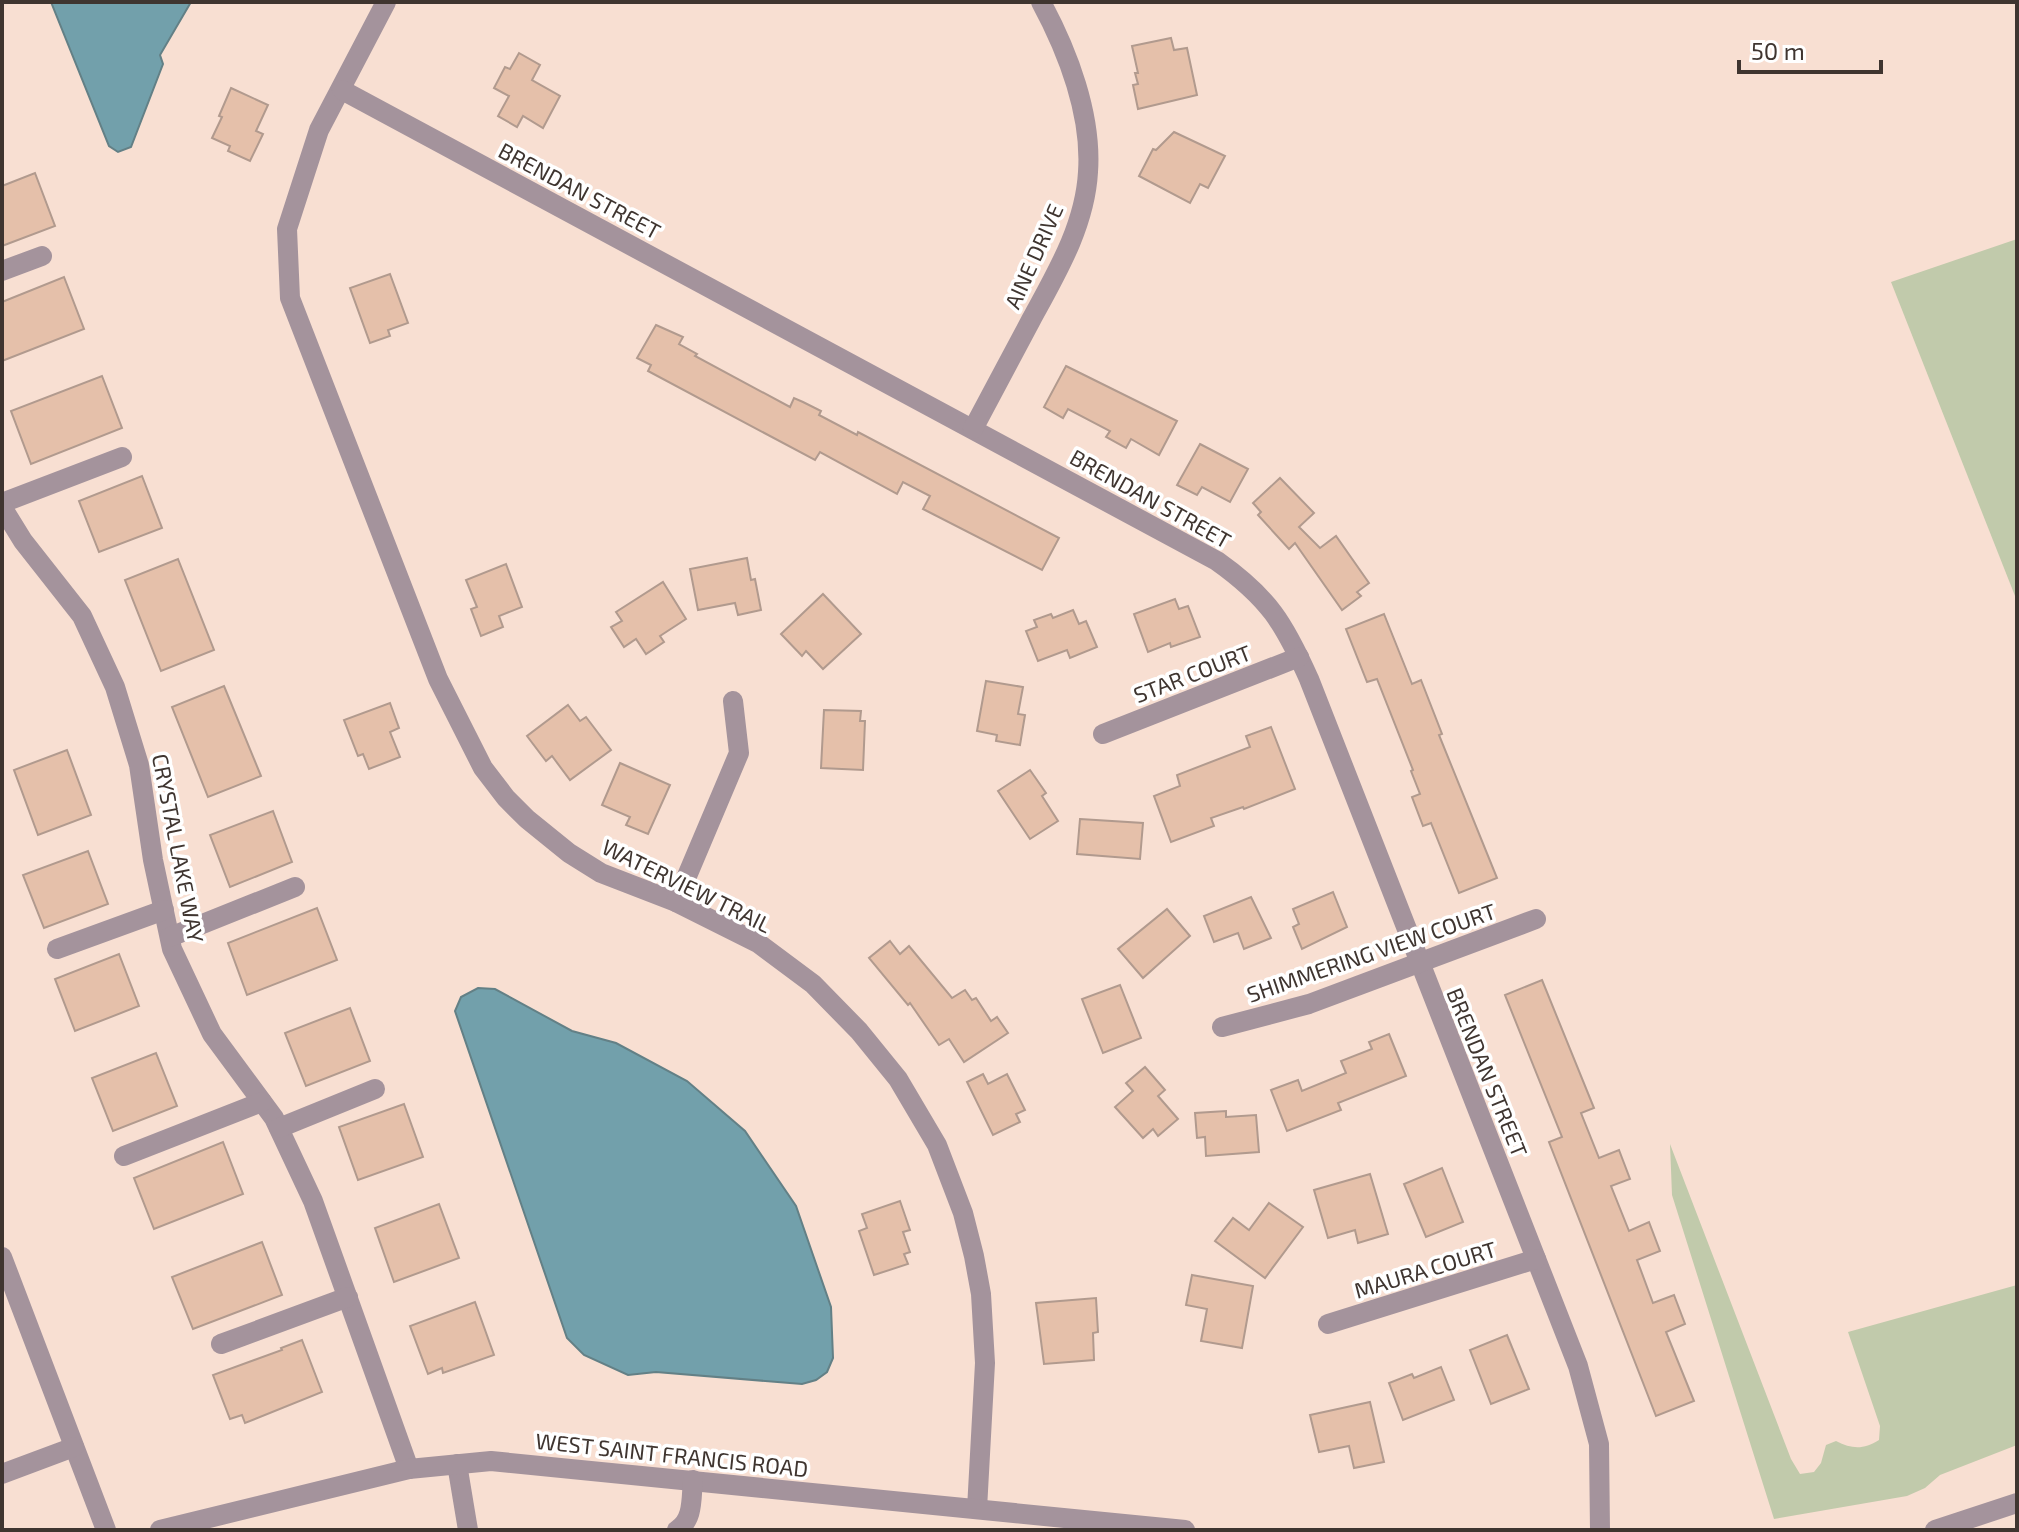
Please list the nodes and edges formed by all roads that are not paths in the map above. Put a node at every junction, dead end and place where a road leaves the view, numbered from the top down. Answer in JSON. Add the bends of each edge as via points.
{"nodes":[{"id":1,"x":386,"y":2,"type":"edge"},
{"id":2,"x":1041,"y":2,"type":"edge"},
{"id":3,"x":342,"y":90,"type":"junction"},
{"id":4,"x":42,"y":256,"type":"dead end"},
{"id":5,"x":2,"y":271,"type":"edge"},
{"id":6,"x":973,"y":429,"type":"junction"},
{"id":7,"x":122,"y":457,"type":"dead end"},
{"id":8,"x":2,"y":505,"type":"edge"},
{"id":9,"x":1299,"y":657,"type":"junction"},
{"id":10,"x":733,"y":701,"type":"dead end"},
{"id":11,"x":1103,"y":734,"type":"dead end"},
{"id":12,"x":295,"y":887,"type":"dead end"},
{"id":13,"x":676,"y":902,"type":"junction"},
{"id":14,"x":164,"y":910,"type":"junction"},
{"id":15,"x":1536,"y":919,"type":"dead end"},
{"id":16,"x":170,"y":937,"type":"junction"},
{"id":17,"x":57,"y":949,"type":"dead end"},
{"id":18,"x":1420,"y":964,"type":"junction"},
{"id":19,"x":1222,"y":1027,"type":"dead end"},
{"id":20,"x":375,"y":1089,"type":"dead end"},
{"id":21,"x":262,"y":1102,"type":"junction"},
{"id":22,"x":279,"y":1128,"type":"junction"},
{"id":23,"x":124,"y":1156,"type":"dead end"},
{"id":24,"x":2,"y":1257,"type":"edge"},
{"id":25,"x":1536,"y":1259,"type":"junction"},
{"id":26,"x":348,"y":1297,"type":"junction"},
{"id":27,"x":1328,"y":1324,"type":"dead end"},
{"id":28,"x":221,"y":1344,"type":"dead end"},
{"id":29,"x":74,"y":1447,"type":"junction"},
{"id":30,"x":457,"y":1464,"type":"junction"},
{"id":31,"x":409,"y":1469,"type":"junction"},
{"id":32,"x":2,"y":1474,"type":"edge"},
{"id":33,"x":693,"y":1480,"type":"junction"},
{"id":34,"x":2017,"y":1503,"type":"edge"},
{"id":35,"x":977,"y":1509,"type":"junction"},
{"id":36,"x":1984,"y":1523,"type":"edge"},
{"id":37,"x":212,"y":1524,"type":"edge"},
{"id":38,"x":106,"y":1530,"type":"edge"},
{"id":39,"x":160,"y":1530,"type":"edge"},
{"id":40,"x":468,"y":1530,"type":"edge"},
{"id":41,"x":677,"y":1530,"type":"edge"},
{"id":42,"x":1185,"y":1530,"type":"edge"},
{"id":43,"x":1600,"y":1530,"type":"edge"},
{"id":44,"x":1935,"y":1530,"type":"edge"}],
"edges":[{"from":1,"to":3,"type":"street","name":"WATERVIEW TRAIL"},
{"from":2,"to":6,"type":"street","name":"AINE DRIVE","via":[[1081,103],[1088,145],[1086,190],[1060,267]]},
{"from":3,"to":6,"type":"street","name":"BRENDAN STREET"},
{"from":3,"to":13,"type":"street","name":"WATERVIEW TRAIL","via":[[319,130],[287,229],[290,298],[438,679],[483,768],[527,819],[601,873]]},
{"from":4,"to":5,"type":"street"},
{"from":6,"to":9,"type":"street","name":"BRENDAN STREET","via":[[1217,561],[1277,615]]},
{"from":7,"to":8,"type":"street"},
{"from":8,"to":14,"type":"street","name":"CRYSTAL LAKE WAY","via":[[23,541],[82,616],[115,687],[139,765]]},
{"from":9,"to":11,"type":"street","name":"STAR COURT"},
{"from":9,"to":18,"type":"street","name":"BRENDAN STREET"},
{"from":10,"to":13,"type":"street","via":[[739,753]]},
{"from":12,"to":16,"type":"street"},
{"from":13,"to":35,"type":"street","name":"WATERVIEW TRAIL","via":[[758,943],[813,984],[898,1079],[937,1145],[963,1213],[981,1294],[985,1363]]},
{"from":14,"to":16,"type":"street","name":"CRYSTAL LAKE WAY"},
{"from":14,"to":17,"type":"street"},
{"from":15,"to":18,"type":"street","name":"SHIMMERING VIEW COURT"},
{"from":16,"to":21,"type":"street","name":"CRYSTAL LAKE WAY","via":[[212,1034]]},
{"from":18,"to":19,"type":"street","name":"SHIMMERING VIEW COURT","via":[[1309,1004]]},
{"from":18,"to":25,"type":"street","name":"BRENDAN STREET"},
{"from":20,"to":22,"type":"street"},
{"from":21,"to":22,"type":"street","name":"CRYSTAL LAKE WAY"},
{"from":21,"to":23,"type":"street"},
{"from":22,"to":26,"type":"street","name":"CRYSTAL LAKE WAY"},
{"from":24,"to":29,"type":"street"},
{"from":25,"to":27,"type":"street","name":"MAURA COURT"},
{"from":25,"to":43,"type":"street","name":"BRENDAN STREET","via":[[1578,1366],[1599,1444]]},
{"from":26,"to":28,"type":"street"},
{"from":26,"to":31,"type":"street","name":"CRYSTAL LAKE WAY"},
{"from":29,"to":32,"type":"street"},
{"from":29,"to":38,"type":"street"},
{"from":30,"to":31,"type":"street","name":"WEST SAINT FRANCIS ROAD"},
{"from":30,"to":33,"type":"street","name":"WEST SAINT FRANCIS ROAD","via":[[491,1461]]},
{"from":30,"to":40,"type":"street"},
{"from":31,"to":37,"type":"street","name":"WEST SAINT FRANCIS ROAD"},
{"from":33,"to":35,"type":"street","name":"WEST SAINT FRANCIS ROAD"},
{"from":33,"to":41,"type":"street","via":[[689,1517]]},
{"from":34,"to":36,"type":"street"},
{"from":35,"to":42,"type":"street","name":"WEST SAINT FRANCIS ROAD"},
{"from":36,"to":44,"type":"street"},
{"from":37,"to":39,"type":"street","name":"WEST SAINT FRANCIS ROAD"}]}
